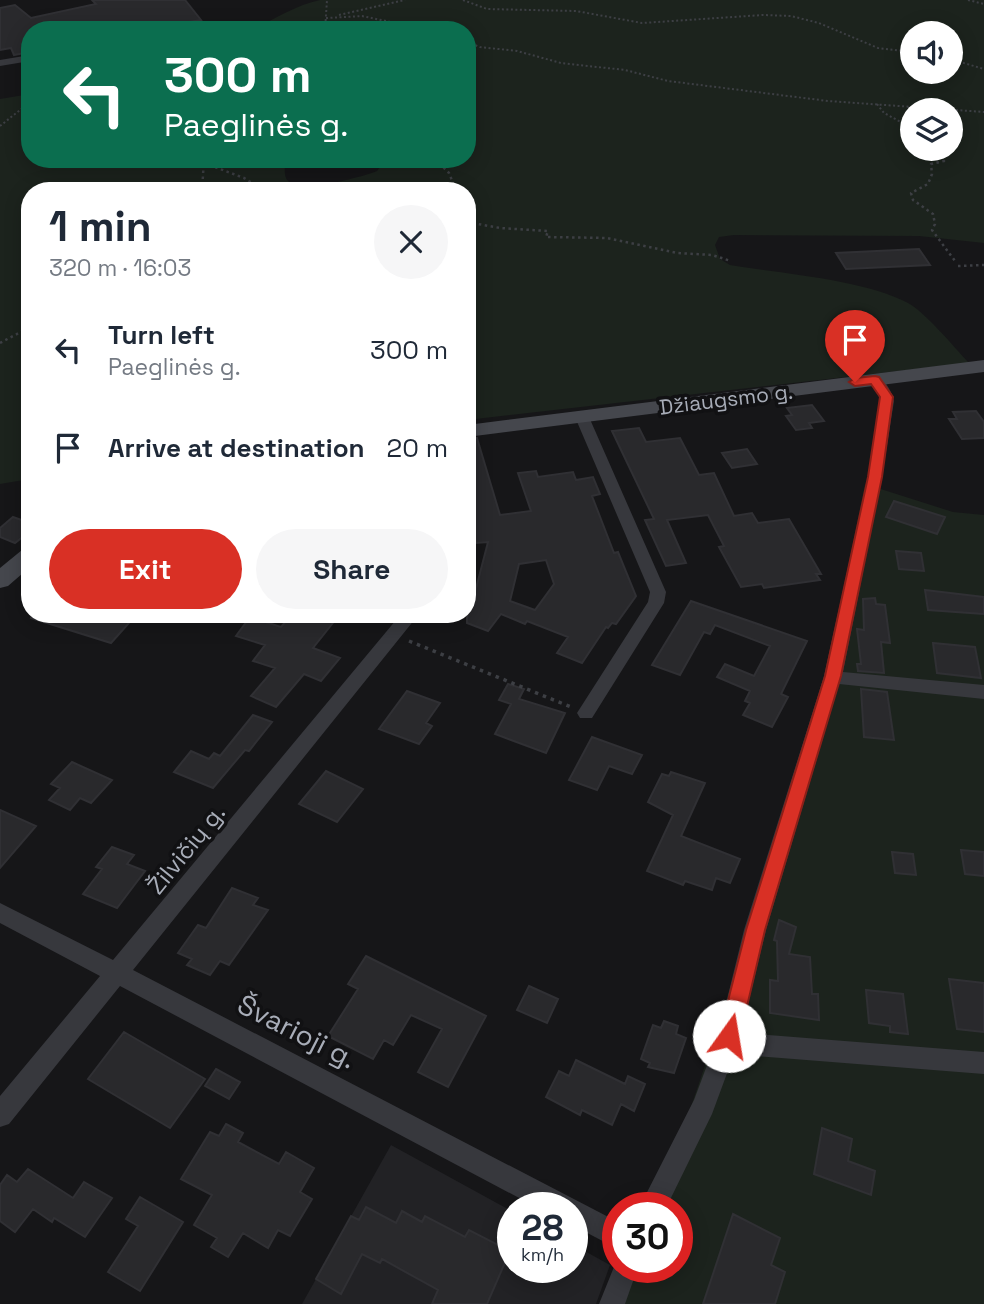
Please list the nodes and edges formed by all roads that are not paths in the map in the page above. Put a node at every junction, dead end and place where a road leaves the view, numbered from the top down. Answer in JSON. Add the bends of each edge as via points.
{"nodes":[{"id":1,"x":21,"y":60,"type":"edge"},
{"id":2,"x":0,"y":63,"type":"edge"},
{"id":3,"x":984,"y":366,"type":"edge"},
{"id":4,"x":873,"y":380,"type":"junction"},
{"id":5,"x":582,"y":416,"type":"junction"},
{"id":6,"x":476,"y":430,"type":"edge"},
{"id":7,"x":21,"y":562,"type":"edge"},
{"id":8,"x":0,"y":580,"type":"edge"},
{"id":9,"x":404,"y":623,"type":"edge"},
{"id":10,"x":833,"y":676,"type":"junction"},
{"id":11,"x":984,"y":692,"type":"edge"},
{"id":12,"x":586,"y":713,"type":"road end"},
{"id":13,"x":0,"y":912,"type":"edge"},
{"id":14,"x":118,"y":974,"type":"junction"},
{"id":15,"x":729,"y":1036,"type":"junction"},
{"id":16,"x":984,"y":1064,"type":"edge"},
{"id":17,"x":0,"y":1115,"type":"edge"},
{"id":18,"x":534,"y":1192,"type":"edge"},
{"id":19,"x":660,"y":1192,"type":"edge"},
{"id":20,"x":619,"y":1283,"type":"edge"},
{"id":21,"x":612,"y":1304,"type":"edge"}],
"edges":[{"from":1,"to":2,"type":"street"},
{"from":3,"to":4,"type":"street","name":"Džiaugsmo g."},
{"from":4,"to":5,"type":"street","name":"Džiaugsmo g."},
{"from":4,"to":10,"type":"street","via":[[886,393],[887,401]]},
{"from":5,"to":6,"type":"street","name":"Džiaugsmo g."},
{"from":5,"to":12,"type":"street","via":[[658,592],[656,603]]},
{"from":7,"to":8,"type":"street"},
{"from":9,"to":14,"type":"street","name":"Žilvičių g."},
{"from":10,"to":11,"type":"street"},
{"from":10,"to":15,"type":"street","via":[[755,930]]},
{"from":13,"to":14,"type":"street","name":"Švarioji g."},
{"from":14,"to":17,"type":"street","name":"Žilvičių g."},
{"from":14,"to":18,"type":"street","name":"Švarioji g."},
{"from":15,"to":16,"type":"street","via":[[755,1045]]},
{"from":15,"to":19,"type":"street","via":[[705,1107]]},
{"from":20,"to":21,"type":"street"}]}
